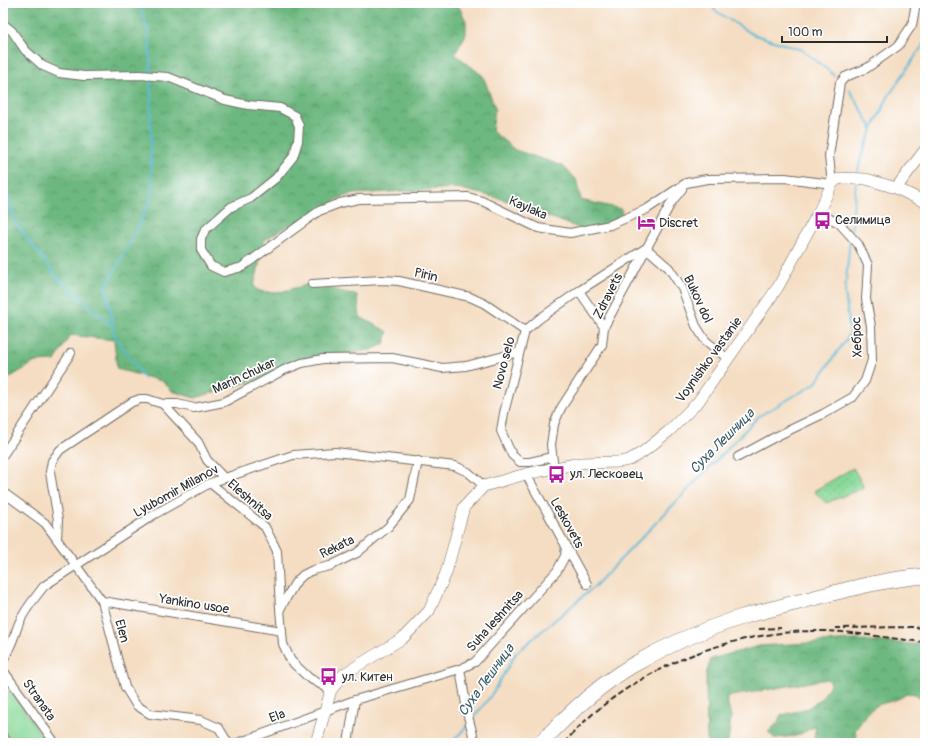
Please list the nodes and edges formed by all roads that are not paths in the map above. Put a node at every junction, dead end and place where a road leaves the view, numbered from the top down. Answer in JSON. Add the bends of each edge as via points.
{"nodes":[{"id":1,"x":916,"y":3,"type":"edge"},
{"id":2,"x":3,"y":24,"type":"edge"},
{"id":3,"x":925,"y":150,"type":"edge"},
{"id":4,"x":686,"y":183,"type":"junction"},
{"id":5,"x":832,"y":184,"type":"junction"},
{"id":6,"x":896,"y":188,"type":"junction"},
{"id":7,"x":925,"y":202,"type":"edge"},
{"id":8,"x":818,"y":213,"type":"junction"},
{"id":9,"x":646,"y":248,"type":"junction"},
{"id":10,"x":312,"y":284,"type":"dead end"},
{"id":11,"x":580,"y":291,"type":"junction"},
{"id":12,"x":604,"y":327,"type":"junction"},
{"id":13,"x":525,"y":331,"type":"junction"},
{"id":14,"x":519,"y":352,"type":"junction"},
{"id":15,"x":71,"y":353,"type":"dead end"},
{"id":16,"x":728,"y":359,"type":"junction"},
{"id":17,"x":163,"y":404,"type":"junction"},
{"id":18,"x":3,"y":455,"type":"edge"},
{"id":19,"x":552,"y":457,"type":"junction"},
{"id":20,"x":738,"y":457,"type":"dead end"},
{"id":21,"x":418,"y":461,"type":"junction"},
{"id":22,"x":554,"y":468,"type":"junction"},
{"id":23,"x":526,"y":474,"type":"junction"},
{"id":24,"x":224,"y":478,"type":"junction"},
{"id":25,"x":210,"y":483,"type":"junction"},
{"id":26,"x":484,"y":486,"type":"junction"},
{"id":27,"x":3,"y":494,"type":"edge"},
{"id":28,"x":57,"y":539,"type":"junction"},
{"id":29,"x":566,"y":545,"type":"junction"},
{"id":30,"x":76,"y":566,"type":"junction"},
{"id":31,"x":925,"y":576,"type":"edge"},
{"id":32,"x":587,"y":584,"type":"dead end"},
{"id":33,"x":102,"y":601,"type":"junction"},
{"id":34,"x":280,"y":609,"type":"junction"},
{"id":35,"x":282,"y":631,"type":"junction"},
{"id":36,"x":3,"y":660,"type":"edge"},
{"id":37,"x":460,"y":669,"type":"junction"},
{"id":38,"x":3,"y":670,"type":"edge"},
{"id":39,"x":331,"y":690,"type":"junction"},
{"id":40,"x":355,"y":700,"type":"junction"},
{"id":41,"x":324,"y":712,"type":"junction"},
{"id":42,"x":3,"y":737,"type":"edge"},
{"id":43,"x":472,"y":739,"type":"edge"},
{"id":44,"x":8,"y":743,"type":"edge"},
{"id":45,"x":55,"y":743,"type":"edge"},
{"id":46,"x":228,"y":743,"type":"edge"},
{"id":47,"x":238,"y":743,"type":"edge"},
{"id":48,"x":316,"y":743,"type":"edge"},
{"id":49,"x":348,"y":743,"type":"edge"},
{"id":50,"x":541,"y":743,"type":"edge"}],
"edges":[{"from":1,"to":5,"type":"street","via":[[912,25],[898,46],[840,83],[829,156]]},
{"from":2,"to":4,"type":"street","name":"Kaylaka","via":[[43,66],[59,73],[84,76],[168,77],[225,100],[280,108],[295,116],[299,126],[293,157],[276,178],[251,198],[231,207],[205,230],[201,239],[201,250],[211,266],[224,272],[242,267],[320,211],[359,199],[468,197],[482,201],[538,228],[570,233],[610,225],[647,209]]},
{"from":3,"to":6,"type":"street"},
{"from":4,"to":5,"type":"street","name":"Kaylaka","via":[[706,179],[785,178]]},
{"from":4,"to":9,"type":"street","name":"Zdravets","via":[[671,203]]},
{"from":5,"to":6,"type":"street","via":[[842,178],[856,178]]},
{"from":5,"to":8,"type":"street","name":"Voynishko vastanie"},
{"from":6,"to":7,"type":"street"},
{"from":8,"to":16,"type":"street","name":"Voynishko vastanie","via":[[778,287]]},
{"from":8,"to":20,"type":"street","name":"Хеброс","via":[[839,223],[858,244],[868,265],[866,299],[871,326],[872,360],[864,381],[853,397]]},
{"from":9,"to":11,"type":"street","name":"Novo selo"},
{"from":9,"to":12,"type":"street","name":"Zdravets"},
{"from":9,"to":16,"type":"street","name":"Bukov dol","via":[[669,268],[682,288],[696,326],[705,340]]},
{"from":10,"to":13,"type":"street","name":"Pirin","via":[[399,281],[470,297]]},
{"from":11,"to":12,"type":"street"},
{"from":11,"to":13,"type":"street","name":"Novo selo"},
{"from":12,"to":19,"type":"street","name":"Zdravets","via":[[602,345],[561,408],[554,424]]},
{"from":13,"to":14,"type":"street","name":"Novo selo"},
{"from":14,"to":17,"type":"street","name":"Marin chukar","via":[[466,366],[442,368],[392,358],[322,360],[302,363],[284,370],[224,402],[194,408]]},
{"from":14,"to":19,"type":"street","name":"Novo selo","via":[[501,431],[512,455],[520,462]]},
{"from":15,"to":18,"type":"street"},
{"from":16,"to":22,"type":"street","name":"Voynishko vastanie","via":[[698,402],[669,431],[636,456],[620,462],[580,463]]},
{"from":17,"to":24,"type":"street","via":[[198,442],[207,460]]},
{"from":17,"to":28,"type":"street","name":"Marin chukar","via":[[147,399],[132,402],[60,450],[52,460],[50,472],[58,520]]},
{"from":19,"to":22,"type":"street","name":"Zdravets"},
{"from":21,"to":24,"type":"street","name":"Lyubomir Milanov","via":[[335,452],[293,455]]},
{"from":21,"to":26,"type":"street","name":"Lyubomir Milanov","via":[[455,466],[468,472]]},
{"from":21,"to":34,"type":"street","name":"Rekata","via":[[410,500],[388,526],[357,553],[303,575]]},
{"from":22,"to":23,"type":"street","name":"Voynishko vastanie"},
{"from":23,"to":26,"type":"street","name":"Voynishko vastanie"},
{"from":23,"to":29,"type":"street","name":"Leskovets"},
{"from":24,"to":25,"type":"street","name":"Lyubomir Milanov"},
{"from":25,"to":30,"type":"street","name":"Lyubomir Milanov","via":[[156,514]]},
{"from":25,"to":34,"type":"street","name":"Eleshnitsa","via":[[265,527],[277,551]]},
{"from":26,"to":39,"type":"street","via":[[464,507],[446,573],[429,611],[403,638],[344,674]]},
{"from":27,"to":28,"type":"street","name":"Elen","via":[[45,523]]},
{"from":28,"to":30,"type":"street","name":"Elen"},
{"from":29,"to":32,"type":"street","name":"Leskovets"},
{"from":29,"to":37,"type":"street","name":"Suha leshnitsa","via":[[565,556],[557,571],[476,662]]},
{"from":30,"to":33,"type":"street","name":"Elen"},
{"from":30,"to":36,"type":"street","name":"Lyubomir Milanov","via":[[44,586],[30,603],[10,650]]},
{"from":31,"to":50,"type":"highway","via":[[847,589],[740,617],[689,636],[633,665],[598,689],[559,723]]},
{"from":33,"to":35,"type":"street","name":"Yankino usoe"},
{"from":33,"to":46,"type":"street","name":"Elen","via":[[125,687],[136,705],[150,714],[201,720],[219,728]]},
{"from":34,"to":35,"type":"street"},
{"from":35,"to":39,"type":"street","via":[[283,644],[291,661],[309,678]]},
{"from":37,"to":40,"type":"street","name":"Suha leshnitsa"},
{"from":37,"to":43,"type":"street"},
{"from":38,"to":45,"type":"street","name":"Stranata"},
{"from":39,"to":41,"type":"street"},
{"from":40,"to":41,"type":"street","name":"Suha leshnitsa"},
{"from":40,"to":49,"type":"street"},
{"from":41,"to":47,"type":"street","name":"Ela"},
{"from":41,"to":48,"type":"street"},
{"from":42,"to":44,"type":"street"}]}
